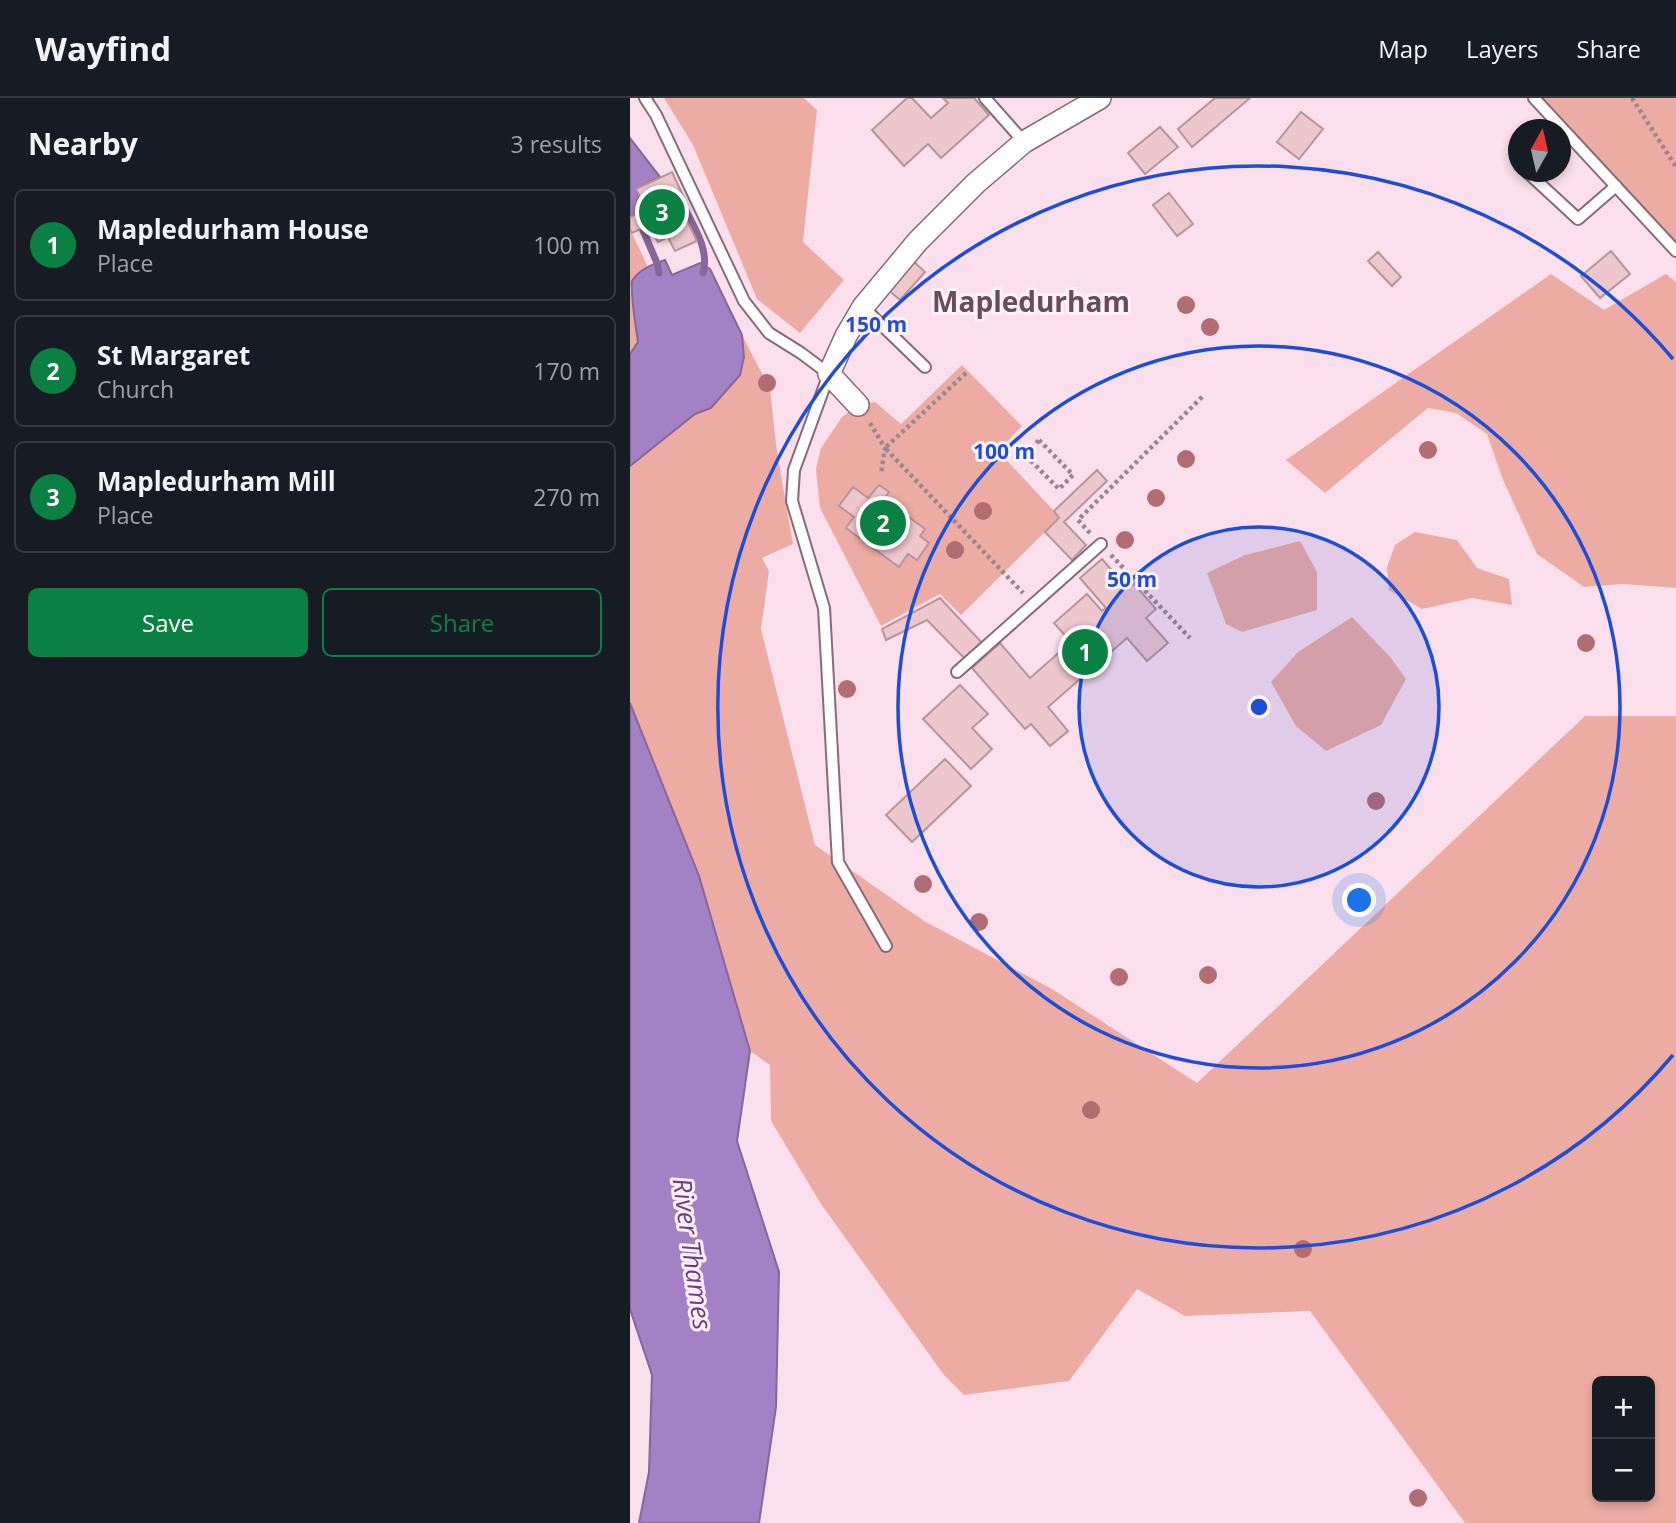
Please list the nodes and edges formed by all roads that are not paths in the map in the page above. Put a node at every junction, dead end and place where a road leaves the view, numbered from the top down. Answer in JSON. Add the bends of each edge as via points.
{"nodes":[{"id":1,"x":645,"y":98,"type":"edge"},
{"id":2,"x":985,"y":98,"type":"edge"},
{"id":3,"x":1100,"y":98,"type":"edge"},
{"id":4,"x":1534,"y":98,"type":"edge"},
{"id":5,"x":1024,"y":142,"type":"junction"},
{"id":6,"x":1538,"y":182,"type":"edge"},
{"id":7,"x":1616,"y":186,"type":"junction"},
{"id":8,"x":1676,"y":251,"type":"edge"},
{"id":9,"x":863,"y":307,"type":"junction"},
{"id":10,"x":925,"y":367,"type":"dead end"},
{"id":11,"x":829,"y":374,"type":"junction"},
{"id":12,"x":858,"y":405,"type":"road end"},
{"id":13,"x":1101,"y":544,"type":"road end"},
{"id":14,"x":957,"y":673,"type":"dead end"},
{"id":15,"x":886,"y":946,"type":"dead end"}],
"edges":[{"from":1,"to":11,"type":"lane","via":[[744,301],[769,334]]},
{"from":2,"to":5,"type":"lane"},
{"from":3,"to":5,"type":"street"},
{"from":4,"to":7,"type":"lane"},
{"from":5,"to":9,"type":"street","via":[[918,241]]},
{"from":6,"to":7,"type":"lane","via":[[1578,219]]},
{"from":7,"to":8,"type":"lane"},
{"from":9,"to":10,"type":"lane"},
{"from":9,"to":11,"type":"street"},
{"from":11,"to":12,"type":"street"},
{"from":11,"to":15,"type":"lane","via":[[794,470],[792,501],[824,608],[838,862]]},
{"from":13,"to":14,"type":"lane"}]}
